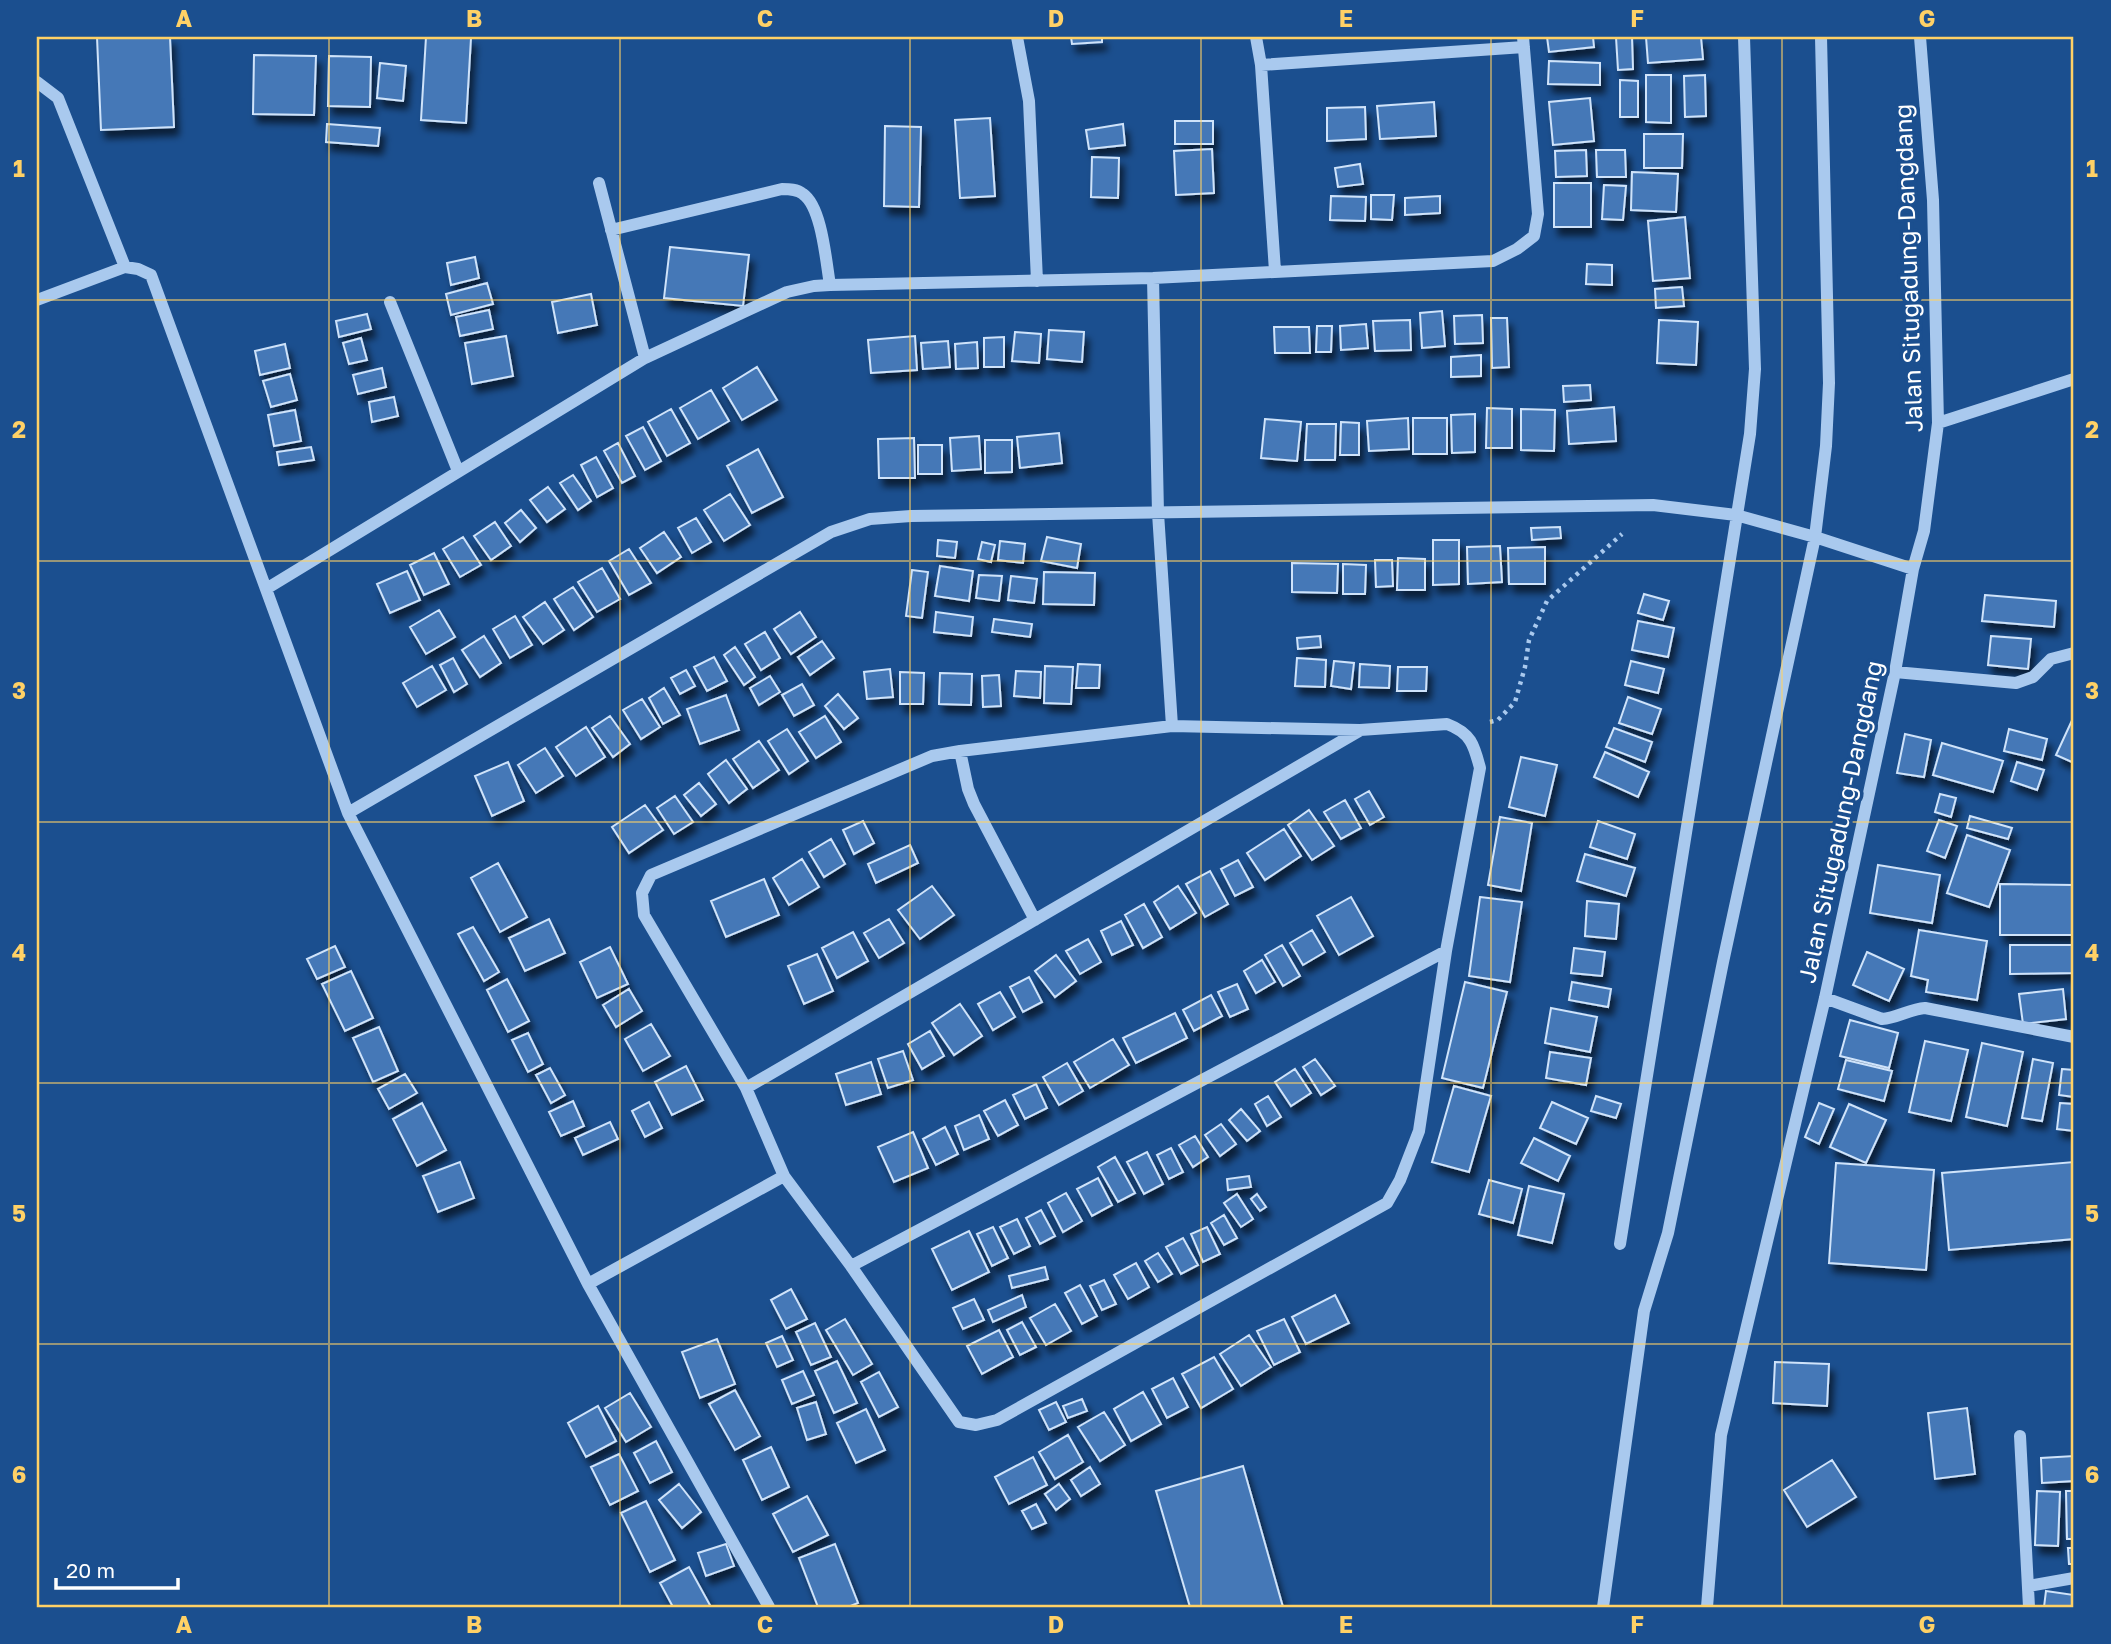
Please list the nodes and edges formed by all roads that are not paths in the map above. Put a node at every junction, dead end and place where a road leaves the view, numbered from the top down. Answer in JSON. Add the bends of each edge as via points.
{"nodes":[{"id":1,"x":1017,"y":37,"type":"edge"},
{"id":2,"x":1256,"y":37,"type":"edge"},
{"id":3,"x":1744,"y":37,"type":"edge"},
{"id":4,"x":1821,"y":37,"type":"edge"},
{"id":5,"x":1920,"y":37,"type":"edge"},
{"id":6,"x":1523,"y":42,"type":"edge"},
{"id":7,"x":1261,"y":65,"type":"junction"},
{"id":8,"x":37,"y":82,"type":"edge"},
{"id":9,"x":599,"y":183,"type":"dead end"},
{"id":10,"x":611,"y":230,"type":"junction"},
{"id":11,"x":125,"y":267,"type":"junction"},
{"id":12,"x":1275,"y":271,"type":"junction"},
{"id":13,"x":1153,"y":278,"type":"junction"},
{"id":14,"x":1037,"y":281,"type":"junction"},
{"id":15,"x":830,"y":285,"type":"junction"},
{"id":16,"x":37,"y":300,"type":"edge"},
{"id":17,"x":390,"y":302,"type":"dead end"},
{"id":18,"x":645,"y":358,"type":"junction"},
{"id":19,"x":2074,"y":379,"type":"edge"},
{"id":20,"x":1938,"y":423,"type":"junction"},
{"id":21,"x":458,"y":471,"type":"junction"},
{"id":22,"x":1158,"y":513,"type":"junction"},
{"id":23,"x":1736,"y":515,"type":"junction"},
{"id":24,"x":1815,"y":537,"type":"junction"},
{"id":25,"x":1913,"y":569,"type":"junction"},
{"id":26,"x":266,"y":589,"type":"junction"},
{"id":27,"x":2074,"y":653,"type":"edge"},
{"id":28,"x":1895,"y":672,"type":"junction"},
{"id":29,"x":1172,"y":726,"type":"junction"},
{"id":30,"x":1360,"y":730,"type":"junction"},
{"id":31,"x":960,"y":751,"type":"junction"},
{"id":32,"x":348,"y":813,"type":"junction"},
{"id":33,"x":1035,"y":920,"type":"junction"},
{"id":34,"x":1446,"y":951,"type":"junction"},
{"id":35,"x":1825,"y":999,"type":"junction"},
{"id":36,"x":2074,"y":1037,"type":"edge"},
{"id":37,"x":746,"y":1088,"type":"junction"},
{"id":38,"x":785,"y":1176,"type":"junction"},
{"id":39,"x":1620,"y":1244,"type":"dead end"},
{"id":40,"x":851,"y":1266,"type":"junction"},
{"id":41,"x":588,"y":1283,"type":"junction"},
{"id":42,"x":2020,"y":1436,"type":"dead end"},
{"id":43,"x":2074,"y":1578,"type":"edge"},
{"id":44,"x":2028,"y":1586,"type":"junction"},
{"id":45,"x":769,"y":1607,"type":"edge"},
{"id":46,"x":1602,"y":1607,"type":"edge"},
{"id":47,"x":1707,"y":1607,"type":"edge"},
{"id":48,"x":2029,"y":1607,"type":"edge"}],
"edges":[{"from":1,"to":14,"type":"street","via":[[1029,101]]},
{"from":2,"to":7,"type":"street"},
{"from":3,"to":23,"type":"street","via":[[1755,369]]},
{"from":4,"to":24,"type":"street","via":[[1829,383]]},
{"from":5,"to":20,"type":"street","name":"Jalan Situgadung-Dangdang","via":[[1933,200]]},
{"from":6,"to":7,"type":"street"},
{"from":6,"to":12,"type":"street","via":[[1538,214],[1534,236],[1493,261]]},
{"from":7,"to":12,"type":"street"},
{"from":8,"to":11,"type":"street","via":[[58,98]]},
{"from":9,"to":10,"type":"street"},
{"from":10,"to":15,"type":"street","via":[[782,189],[797,190],[806,195],[820,222]]},
{"from":10,"to":18,"type":"street"},
{"from":11,"to":16,"type":"street"},
{"from":11,"to":26,"type":"street","via":[[151,275]]},
{"from":12,"to":13,"type":"street"},
{"from":13,"to":14,"type":"street"},
{"from":13,"to":22,"type":"street"},
{"from":14,"to":15,"type":"street"},
{"from":15,"to":18,"type":"street","via":[[787,292]]},
{"from":17,"to":21,"type":"street"},
{"from":18,"to":21,"type":"street"},
{"from":19,"to":20,"type":"street"},
{"from":20,"to":25,"type":"street","name":"Jalan Situgadung-Dangdang","via":[[1924,531]]},
{"from":21,"to":26,"type":"street"},
{"from":22,"to":23,"type":"street","via":[[1653,505]]},
{"from":22,"to":29,"type":"street"},
{"from":22,"to":32,"type":"street","via":[[912,516],[870,519],[831,532]]},
{"from":23,"to":24,"type":"street"},
{"from":23,"to":39,"type":"street"},
{"from":24,"to":25,"type":"street"},
{"from":24,"to":46,"type":"street","via":[[1668,1233],[1644,1311]]},
{"from":25,"to":28,"type":"street","name":"Jalan Situgadung-Dangdang"},
{"from":26,"to":32,"type":"street"},
{"from":27,"to":28,"type":"street","via":[[2051,659],[2033,677],[2016,683]]},
{"from":28,"to":35,"type":"street","name":"Jalan Situgadung-Dangdang"},
{"from":29,"to":30,"type":"street"},
{"from":29,"to":31,"type":"street"},
{"from":30,"to":33,"type":"street"},
{"from":30,"to":34,"type":"street","via":[[1447,724],[1462,730],[1475,748],[1480,768]]},
{"from":31,"to":33,"type":"street","via":[[974,804]]},
{"from":31,"to":37,"type":"street","via":[[932,756],[651,875],[642,893],[644,915]]},
{"from":32,"to":41,"type":"street"},
{"from":33,"to":37,"type":"street"},
{"from":34,"to":40,"type":"street"},
{"from":34,"to":40,"type":"street","via":[[1419,1131],[1387,1203],[997,1420],[976,1425],[958,1422]]},
{"from":35,"to":36,"type":"street","via":[[1882,1019],[1925,1008]]},
{"from":35,"to":47,"type":"street","name":"Jalan Situgadung-Dangdang","via":[[1721,1435]]},
{"from":37,"to":38,"type":"street"},
{"from":38,"to":40,"type":"street"},
{"from":38,"to":41,"type":"street"},
{"from":41,"to":45,"type":"street"},
{"from":42,"to":44,"type":"street"},
{"from":43,"to":44,"type":"street"},
{"from":44,"to":48,"type":"street"}]}
